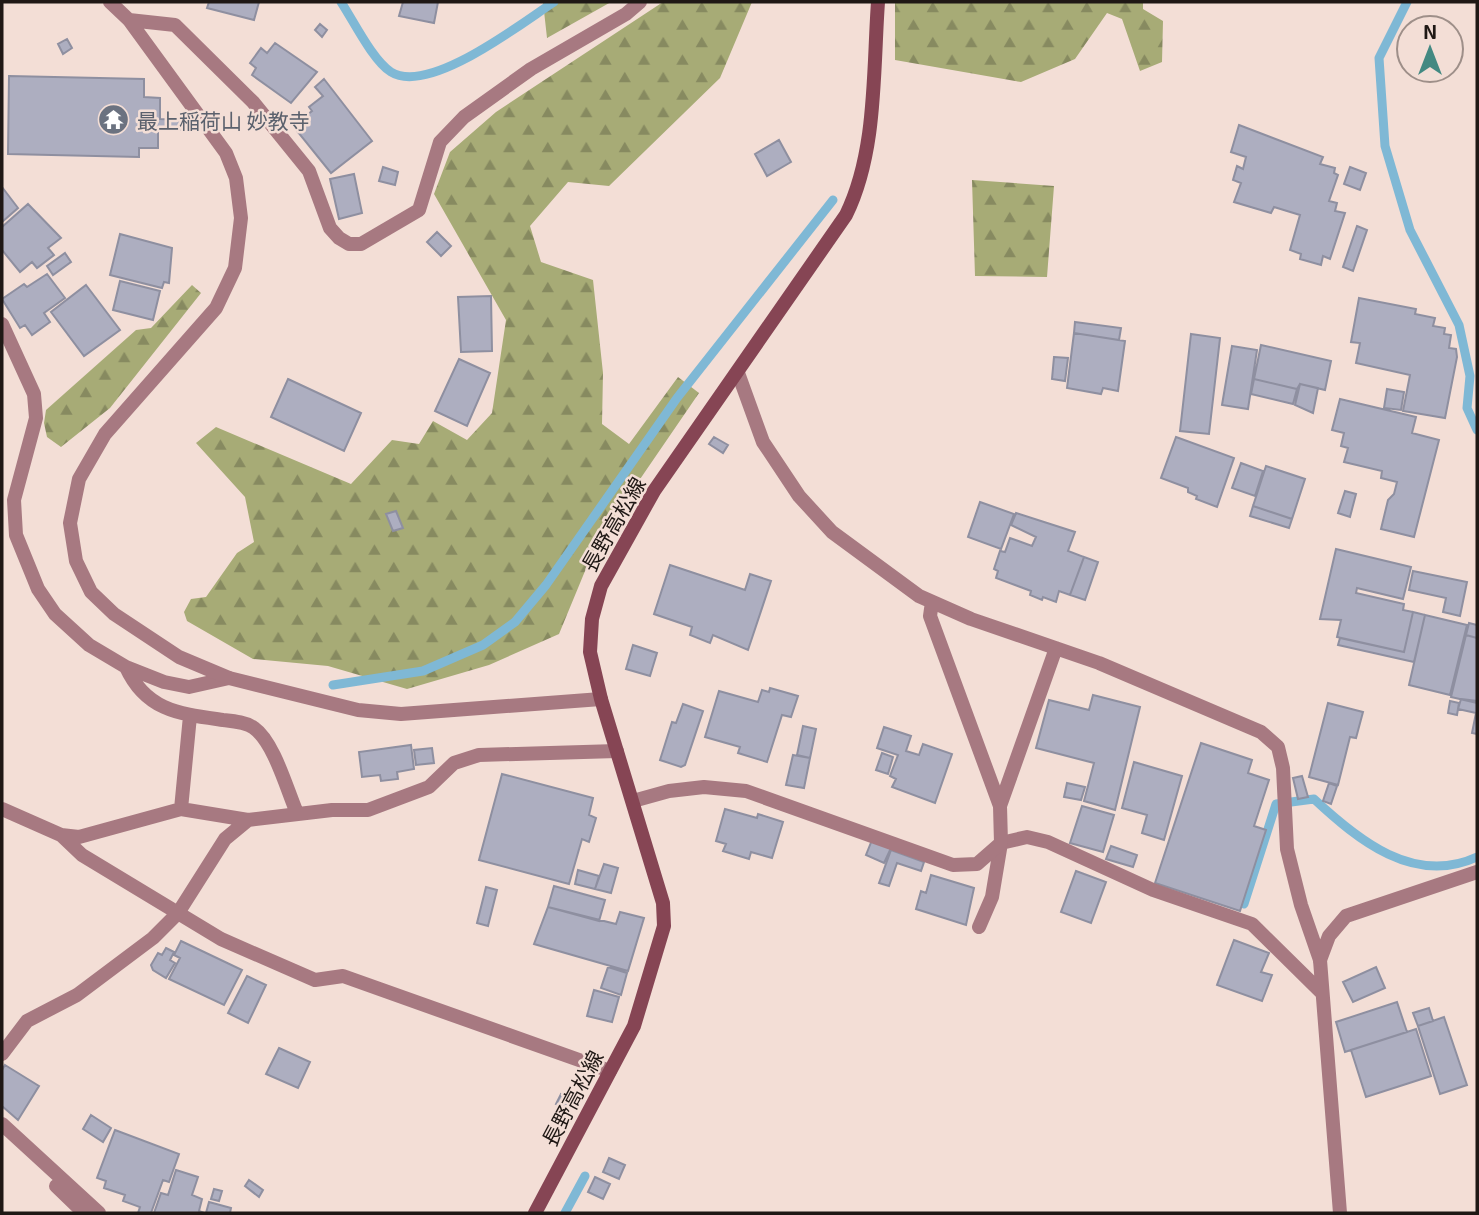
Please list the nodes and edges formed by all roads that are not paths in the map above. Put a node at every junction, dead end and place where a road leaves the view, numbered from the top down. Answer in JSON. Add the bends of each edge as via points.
{"nodes":[{"id":1,"x":110,"y":2,"type":"edge"},
{"id":2,"x":640,"y":2,"type":"edge"},
{"id":3,"x":878,"y":2,"type":"edge"},
{"id":4,"x":130,"y":20,"type":"junction"},
{"id":5,"x":2,"y":324,"type":"edge"},
{"id":6,"x":738,"y":373,"type":"junction"},
{"id":7,"x":932,"y":602,"type":"junction"},
{"id":8,"x":1056,"y":648,"type":"junction"},
{"id":9,"x":126,"y":667,"type":"junction"},
{"id":10,"x":229,"y":678,"type":"junction"},
{"id":11,"x":601,"y":699,"type":"junction"},
{"id":12,"x":190,"y":716,"type":"junction"},
{"id":13,"x":617,"y":751,"type":"junction"},
{"id":14,"x":633,"y":801,"type":"junction"},
{"id":15,"x":1000,"y":806,"type":"junction"},
{"id":16,"x":2,"y":809,"type":"edge"},
{"id":17,"x":181,"y":809,"type":"junction"},
{"id":18,"x":298,"y":813,"type":"junction"},
{"id":19,"x":248,"y":820,"type":"junction"},
{"id":20,"x":61,"y":835,"type":"junction"},
{"id":21,"x":1001,"y":843,"type":"junction"},
{"id":22,"x":1477,"y":872,"type":"edge"},
{"id":23,"x":178,"y":913,"type":"junction"},
{"id":24,"x":979,"y":927,"type":"dead end"},
{"id":25,"x":1320,"y":960,"type":"junction"},
{"id":26,"x":1321,"y":992,"type":"junction"},
{"id":27,"x":2,"y":1054,"type":"edge"},
{"id":28,"x":610,"y":1071,"type":"junction"},
{"id":29,"x":2,"y":1124,"type":"edge"},
{"id":30,"x":2,"y":1135,"type":"edge"},
{"id":31,"x":45,"y":1169,"type":"junction"},
{"id":32,"x":84,"y":1213,"type":"edge"},
{"id":33,"x":99,"y":1213,"type":"edge"},
{"id":34,"x":535,"y":1213,"type":"edge"},
{"id":35,"x":1340,"y":1213,"type":"edge"}],
"edges":[{"from":1,"to":4,"type":"street"},
{"from":2,"to":4,"type":"street","via":[[531,69],[464,117],[440,142],[419,211],[361,244],[349,244],[330,228],[309,171],[253,102],[175,25]]},
{"from":3,"to":6,"type":"main road","name":"長野高松線","via":[[871,104],[858,191]]},
{"from":4,"to":10,"type":"street","via":[[226,153],[236,178],[241,218],[235,268],[216,308],[105,434],[79,480],[70,523],[76,561],[91,592],[114,614],[179,657]]},
{"from":5,"to":9,"type":"street","via":[[34,394],[36,418],[14,500],[16,535],[38,589],[55,614],[89,645]]},
{"from":6,"to":7,"type":"street","via":[[763,442],[799,496],[832,532]]},
{"from":6,"to":11,"type":"main road","name":"長野高松線","via":[[654,491],[601,586],[590,652]]},
{"from":7,"to":8,"type":"street"},
{"from":7,"to":15,"type":"street","via":[[930,616]]},
{"from":8,"to":15,"type":"street"},
{"from":8,"to":25,"type":"street","via":[[1261,732],[1278,747],[1287,849]]},
{"from":9,"to":10,"type":"street","via":[[189,687]]},
{"from":9,"to":12,"type":"street","via":[[135,687],[158,704]]},
{"from":10,"to":11,"type":"street","via":[[358,710],[401,715]]},
{"from":11,"to":13,"type":"main road","name":"長野高松線"},
{"from":12,"to":17,"type":"street"},
{"from":12,"to":18,"type":"street","via":[[252,726],[265,737]]},
{"from":13,"to":14,"type":"main road","name":"長野高松線"},
{"from":13,"to":18,"type":"street","via":[[479,755],[454,764],[429,787],[368,810]]},
{"from":14,"to":21,"type":"street","via":[[704,787],[746,791],[953,865],[977,864]]},
{"from":14,"to":28,"type":"main road","name":"長野高松線","via":[[663,903],[664,926],[634,1026]]},
{"from":15,"to":21,"type":"street"},
{"from":16,"to":20,"type":"street"},
{"from":17,"to":19,"type":"street"},
{"from":17,"to":20,"type":"street","via":[[79,837]]},
{"from":18,"to":19,"type":"street"},
{"from":19,"to":23,"type":"street","via":[[225,839]]},
{"from":20,"to":23,"type":"street","via":[[82,855]]},
{"from":21,"to":24,"type":"street","via":[[992,897]]},
{"from":21,"to":26,"type":"street","via":[[1027,837],[1048,842],[1153,890],[1252,924]]},
{"from":22,"to":25,"type":"street","via":[[1346,916],[1329,936]]},
{"from":23,"to":27,"type":"street","via":[[153,938],[76,995],[27,1021]]},
{"from":23,"to":28,"type":"street","via":[[221,939],[316,980],[343,976]]},
{"from":25,"to":26,"type":"street"},
{"from":26,"to":35,"type":"street"},
{"from":28,"to":34,"type":"main road","name":"長野高松線"},
{"from":29,"to":31,"type":"street"},
{"from":30,"to":31,"type":"street"},
{"from":31,"to":32,"type":"street"},
{"from":31,"to":33,"type":"street"}]}
